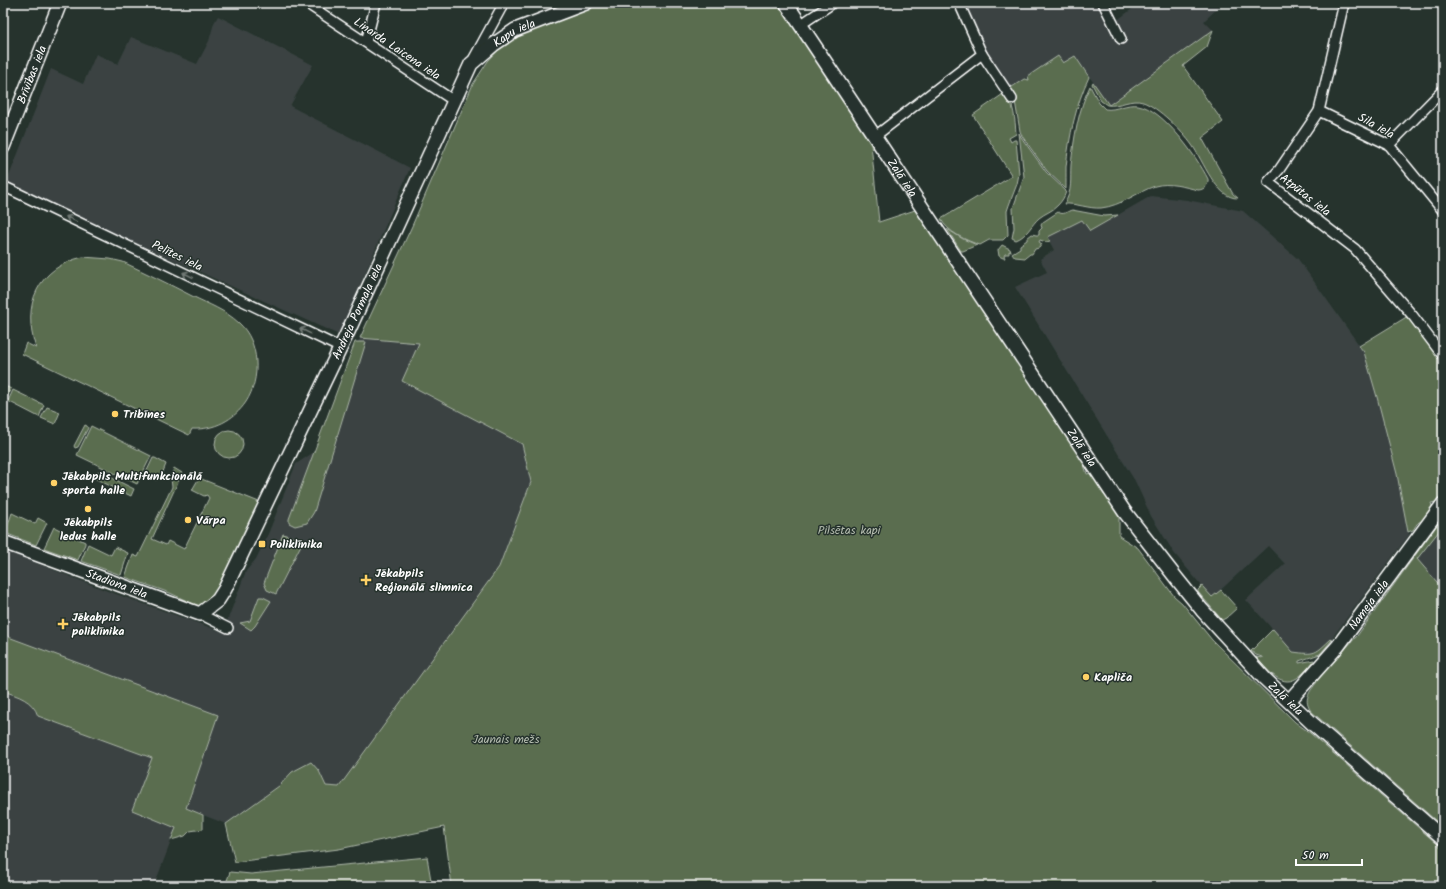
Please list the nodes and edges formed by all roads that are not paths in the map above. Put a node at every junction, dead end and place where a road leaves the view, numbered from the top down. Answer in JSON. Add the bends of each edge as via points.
{"nodes":[{"id":1,"x":60,"y":3,"type":"edge"},
{"id":2,"x":306,"y":3,"type":"edge"},
{"id":3,"x":376,"y":3,"type":"edge"},
{"id":4,"x":504,"y":3,"type":"edge"},
{"id":5,"x":586,"y":3,"type":"edge"},
{"id":6,"x":786,"y":3,"type":"edge"},
{"id":7,"x":833,"y":3,"type":"edge"},
{"id":8,"x":959,"y":3,"type":"edge"},
{"id":9,"x":1103,"y":3,"type":"edge"},
{"id":10,"x":1344,"y":3,"type":"edge"},
{"id":11,"x":566,"y":6,"type":"edge"},
{"id":12,"x":800,"y":25,"type":"junction"},
{"id":13,"x":1121,"y":39,"type":"dead end"},
{"id":14,"x":366,"y":42,"type":"junction"},
{"id":15,"x":982,"y":54,"type":"junction"},
{"id":16,"x":471,"y":64,"type":"junction"},
{"id":17,"x":1443,"y":90,"type":"edge"},
{"id":18,"x":1012,"y":99,"type":"dead end"},
{"id":19,"x":454,"y":101,"type":"junction"},
{"id":20,"x":1319,"y":110,"type":"junction"},
{"id":21,"x":874,"y":137,"type":"junction"},
{"id":22,"x":1389,"y":145,"type":"junction"},
{"id":23,"x":3,"y":147,"type":"edge"},
{"id":24,"x":3,"y":186,"type":"edge"},
{"id":25,"x":1443,"y":211,"type":"edge"},
{"id":26,"x":341,"y":348,"type":"junction"},
{"id":27,"x":1443,"y":356,"type":"edge"},
{"id":28,"x":1443,"y":504,"type":"edge"},
{"id":29,"x":3,"y":542,"type":"edge"},
{"id":30,"x":200,"y":614,"type":"junction"},
{"id":31,"x":228,"y":628,"type":"dead end"},
{"id":32,"x":1289,"y":701,"type":"junction"},
{"id":33,"x":1443,"y":838,"type":"edge"}],
"edges":[{"from":1,"to":23,"type":"main road","name":"Brīvības iela"},
{"from":2,"to":14,"type":"street","name":"Linarda Laicena iela"},
{"from":3,"to":14,"type":"street"},
{"from":4,"to":16,"type":"street","name":"Andreja Pormaļa iela"},
{"from":5,"to":11,"type":"main road","name":"Kapu iela"},
{"from":6,"to":12,"type":"main road","name":"Zaļā iela"},
{"from":7,"to":12,"type":"street"},
{"from":8,"to":15,"type":"street"},
{"from":9,"to":13,"type":"street"},
{"from":10,"to":20,"type":"street","name":"Atpūtas iela"},
{"from":11,"to":16,"type":"main road","name":"Kapu iela","via":[[515,30]]},
{"from":12,"to":21,"type":"main road","name":"Zaļā iela"},
{"from":14,"to":19,"type":"street","name":"Linarda Laicena iela"},
{"from":15,"to":18,"type":"street"},
{"from":15,"to":21,"type":"street"},
{"from":16,"to":19,"type":"main road","name":"Andreja Pormaļa iela"},
{"from":17,"to":22,"type":"street"},
{"from":19,"to":26,"type":"main road","name":"Andreja Pormaļa iela"},
{"from":20,"to":22,"type":"street","name":"Sila iela"},
{"from":20,"to":27,"type":"street","name":"Atpūtas iela","via":[[1279,170],[1268,182],[1355,249],[1413,316]]},
{"from":21,"to":32,"type":"main road","name":"Zaļā iela","via":[[1124,511],[1202,610],[1265,679]]},
{"from":22,"to":25,"type":"street","name":"Sila iela"},
{"from":26,"to":24,"type":"street","name":"Pelītes iela","one_way":true},
{"from":26,"to":30,"type":"main road","name":"Andreja Pormaļa iela","via":[[224,589],[218,600]]},
{"from":28,"to":32,"type":"main road","name":"Nameja iela","via":[[1338,646]]},
{"from":29,"to":30,"type":"main road","name":"Stadiona iela"},
{"from":30,"to":31,"type":"street","name":"Stadiona iela"},
{"from":32,"to":33,"type":"main road","name":"Zaļā iela"}]}
